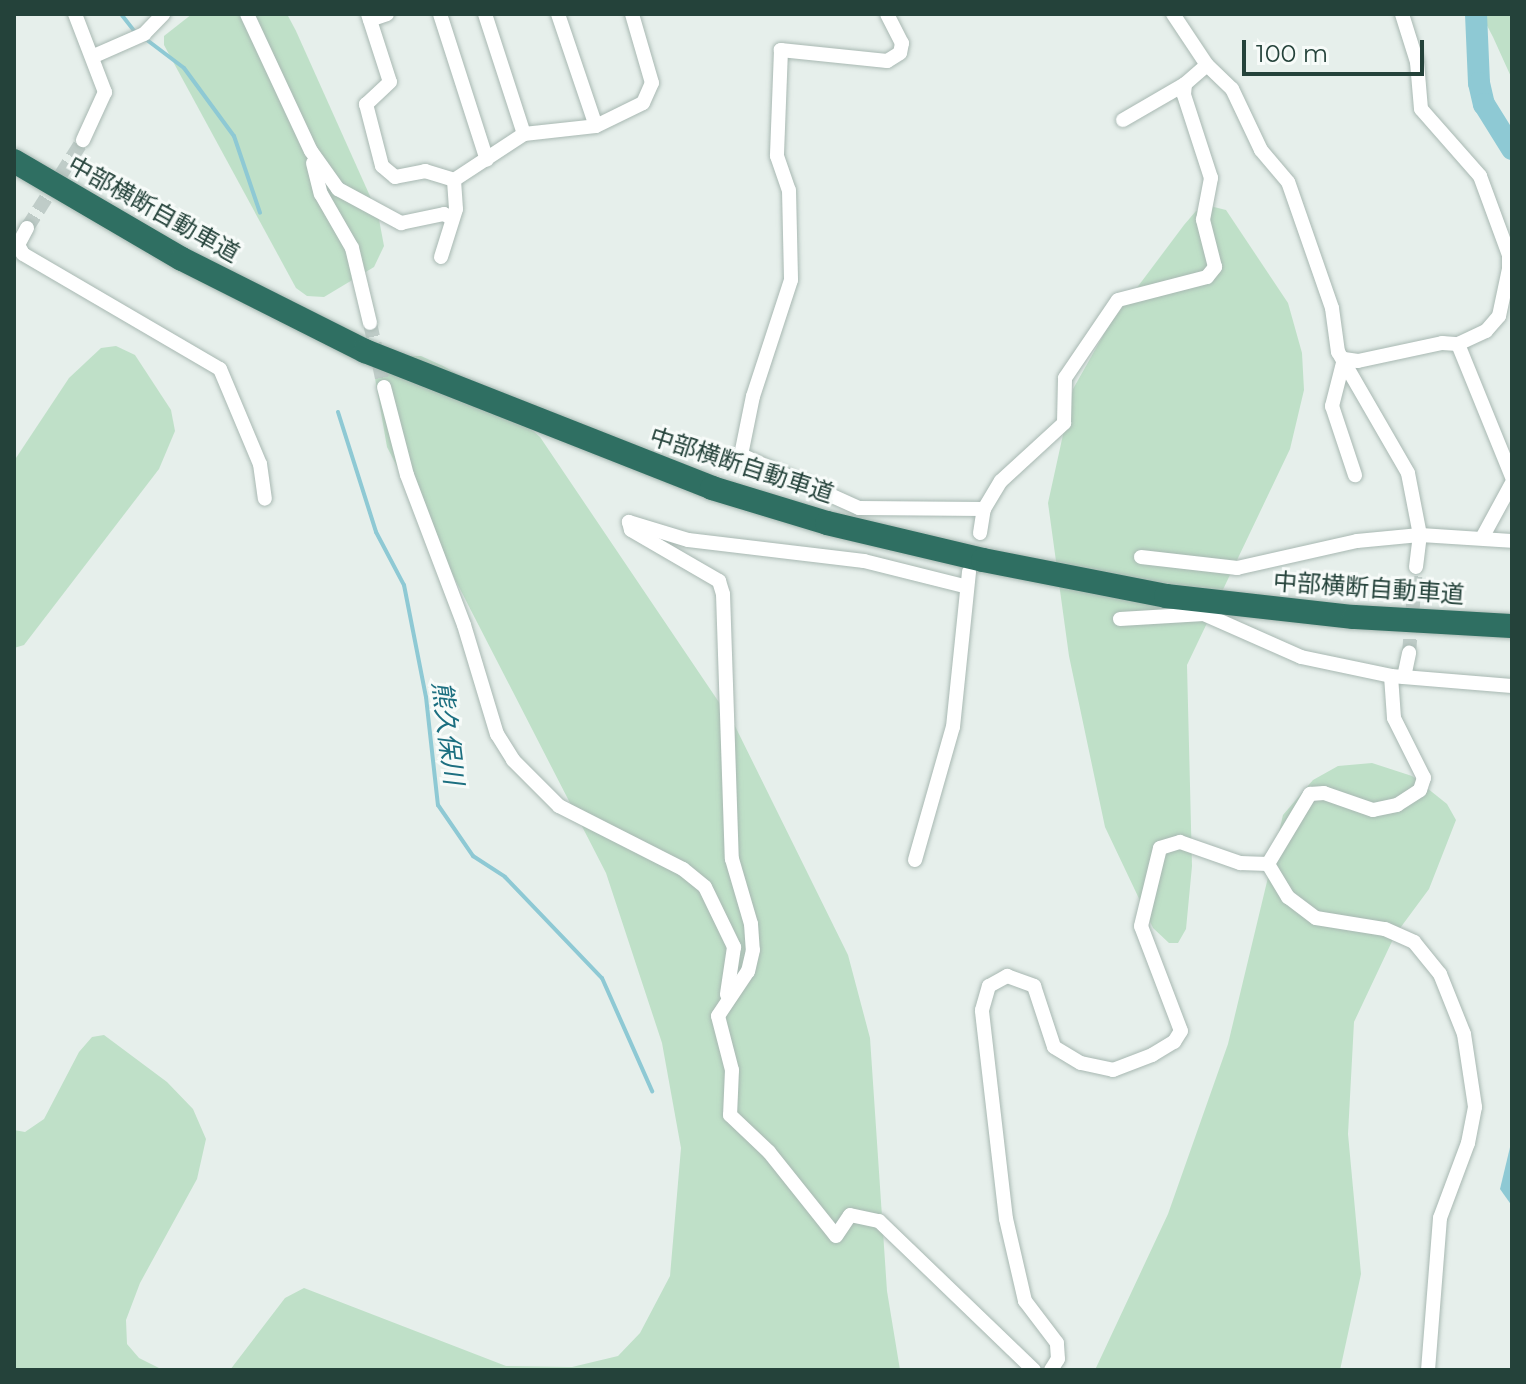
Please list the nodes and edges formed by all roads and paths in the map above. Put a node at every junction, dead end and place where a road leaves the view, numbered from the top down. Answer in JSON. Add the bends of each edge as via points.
{"nodes":[{"id":1,"x":75,"y":14,"type":"edge"},
{"id":2,"x":163,"y":14,"type":"edge"},
{"id":3,"x":247,"y":14,"type":"edge"},
{"id":4,"x":387,"y":14,"type":"edge"},
{"id":5,"x":440,"y":14,"type":"edge"},
{"id":6,"x":485,"y":14,"type":"edge"},
{"id":7,"x":558,"y":14,"type":"edge"},
{"id":8,"x":632,"y":14,"type":"edge"},
{"id":9,"x":887,"y":14,"type":"edge"},
{"id":10,"x":1173,"y":14,"type":"edge"},
{"id":11,"x":1402,"y":14,"type":"edge"},
{"id":12,"x":369,"y":17,"type":"edge"},
{"id":13,"x":94,"y":56,"type":"junction"},
{"id":14,"x":1207,"y":65,"type":"junction"},
{"id":15,"x":1185,"y":84,"type":"junction"},
{"id":16,"x":1123,"y":120,"type":"dead end"},
{"id":17,"x":596,"y":126,"type":"junction"},
{"id":18,"x":524,"y":134,"type":"junction"},
{"id":19,"x":83,"y":140,"type":"tunnel mouth"},
{"id":20,"x":311,"y":151,"type":"junction"},
{"id":21,"x":487,"y":160,"type":"junction"},
{"id":22,"x":14,"y":161,"type":"edge"},
{"id":23,"x":454,"y":180,"type":"junction"},
{"id":24,"x":451,"y":218,"type":"junction"},
{"id":25,"x":27,"y":228,"type":"tunnel mouth"},
{"id":26,"x":441,"y":257,"type":"dead end"},
{"id":27,"x":370,"y":323,"type":"tunnel mouth"},
{"id":28,"x":1458,"y":344,"type":"junction"},
{"id":29,"x":1344,"y":359,"type":"junction"},
{"id":30,"x":384,"y":387,"type":"tunnel mouth"},
{"id":31,"x":1355,"y":475,"type":"dead end"},
{"id":32,"x":1512,"y":480,"type":"edge"},
{"id":33,"x":265,"y":499,"type":"dead end"},
{"id":34,"x":984,"y":509,"type":"junction"},
{"id":35,"x":980,"y":533,"type":"dead end"},
{"id":36,"x":1420,"y":535,"type":"junction"},
{"id":37,"x":1482,"y":538,"type":"junction"},
{"id":38,"x":1512,"y":541,"type":"edge"},
{"id":39,"x":1141,"y":557,"type":"dead end"},
{"id":40,"x":1416,"y":567,"type":"tunnel mouth"},
{"id":41,"x":1120,"y":619,"type":"dead end"},
{"id":42,"x":1512,"y":626,"type":"edge"},
{"id":43,"x":1409,"y":653,"type":"tunnel mouth"},
{"id":44,"x":1398,"y":676,"type":"junction"},
{"id":45,"x":1512,"y":686,"type":"edge"},
{"id":46,"x":915,"y":860,"type":"dead end"},
{"id":47,"x":1268,"y":864,"type":"junction"},
{"id":48,"x":721,"y":1005,"type":"junction"},
{"id":49,"x":1034,"y":1370,"type":"edge"},
{"id":50,"x":1051,"y":1370,"type":"edge"},
{"id":51,"x":1428,"y":1370,"type":"edge"}],
"edges":[{"from":1,"to":13,"type":"street"},
{"from":2,"to":13,"type":"street","via":[[144,34]]},
{"from":3,"to":20,"type":"street"},
{"from":4,"to":12,"type":"street"},
{"from":5,"to":21,"type":"street"},
{"from":6,"to":18,"type":"street"},
{"from":7,"to":17,"type":"street"},
{"from":8,"to":17,"type":"street","via":[[650,93],[625,114]]},
{"from":9,"to":34,"type":"street","via":[[902,49],[887,61],[781,50],[777,156],[789,190],[791,280],[753,396],[741,455],[859,508]]},
{"from":10,"to":14,"type":"street"},
{"from":11,"to":28,"type":"street","via":[[1417,62],[1421,109],[1473,164],[1509,255],[1494,325]]},
{"from":12,"to":23,"type":"street","via":[[390,82],[366,104],[382,166],[395,177],[425,171]]},
{"from":13,"to":19,"type":"street","via":[[105,100]]},
{"from":14,"to":15,"type":"street"},
{"from":14,"to":29,"type":"street","via":[[1232,89],[1261,150],[1288,182]]},
{"from":15,"to":16,"type":"street"},
{"from":15,"to":34,"type":"street","via":[[1185,109],[1211,178],[1203,220],[1215,267],[1207,277],[1118,300],[1065,378],[1064,423],[1001,481]]},
{"from":17,"to":18,"type":"street"},
{"from":18,"to":21,"type":"street"},
{"from":20,"to":24,"type":"street","via":[[338,189],[382,217],[401,223],[444,214]]},
{"from":20,"to":27,"type":"street","via":[[321,194],[352,248]]},
{"from":21,"to":23,"type":"street"},
{"from":22,"to":42,"type":"highway","name":"中部横断自動車道","via":[[182,259],[365,351],[712,488],[983,560],[1166,596],[1354,617]]},
{"from":23,"to":24,"type":"street","via":[[456,209]]},
{"from":24,"to":26,"type":"street"},
{"from":25,"to":33,"type":"street","via":[[18,245],[23,254],[220,369],[260,464]]},
{"from":28,"to":29,"type":"street"},
{"from":28,"to":32,"type":"street"},
{"from":29,"to":31,"type":"street","via":[[1332,406]]},
{"from":29,"to":36,"type":"street","via":[[1408,473]]},
{"from":30,"to":48,"type":"street","via":[[407,475],[464,625],[497,734],[513,760],[559,806],[683,869],[705,887],[734,947],[730,987]]},
{"from":32,"to":37,"type":"street"},
{"from":34,"to":35,"type":"street"},
{"from":36,"to":37,"type":"street"},
{"from":36,"to":39,"type":"street","via":[[1357,541],[1237,568]]},
{"from":36,"to":40,"type":"street"},
{"from":37,"to":38,"type":"street"},
{"from":41,"to":44,"type":"street","via":[[1204,614],[1301,657]]},
{"from":43,"to":44,"type":"street"},
{"from":44,"to":45,"type":"street"},
{"from":44,"to":47,"type":"street","via":[[1394,718],[1424,778],[1420,790],[1380,810],[1324,793],[1310,794]]},
{"from":46,"to":48,"type":"street","via":[[953,727],[966,579],[688,540],[629,522],[631,530],[719,581],[723,594],[732,859],[753,950],[748,971]]},
{"from":47,"to":50,"type":"street","via":[[1240,863],[1180,842],[1160,848],[1141,926],[1181,1031],[1174,1042],[1133,1065],[1113,1070],[1056,1050],[1038,992],[1026,981],[1000,977],[985,993],[982,1010],[1006,1219],[1025,1301],[1059,1351]]},
{"from":47,"to":51,"type":"street","via":[[1288,897],[1316,918],[1385,929],[1414,942],[1440,974],[1464,1034],[1475,1107],[1468,1143],[1440,1218]]},
{"from":48,"to":49,"type":"street","via":[[719,1030],[732,1070],[728,1103],[737,1126],[769,1152],[836,1236],[850,1215],[879,1221]]}]}
